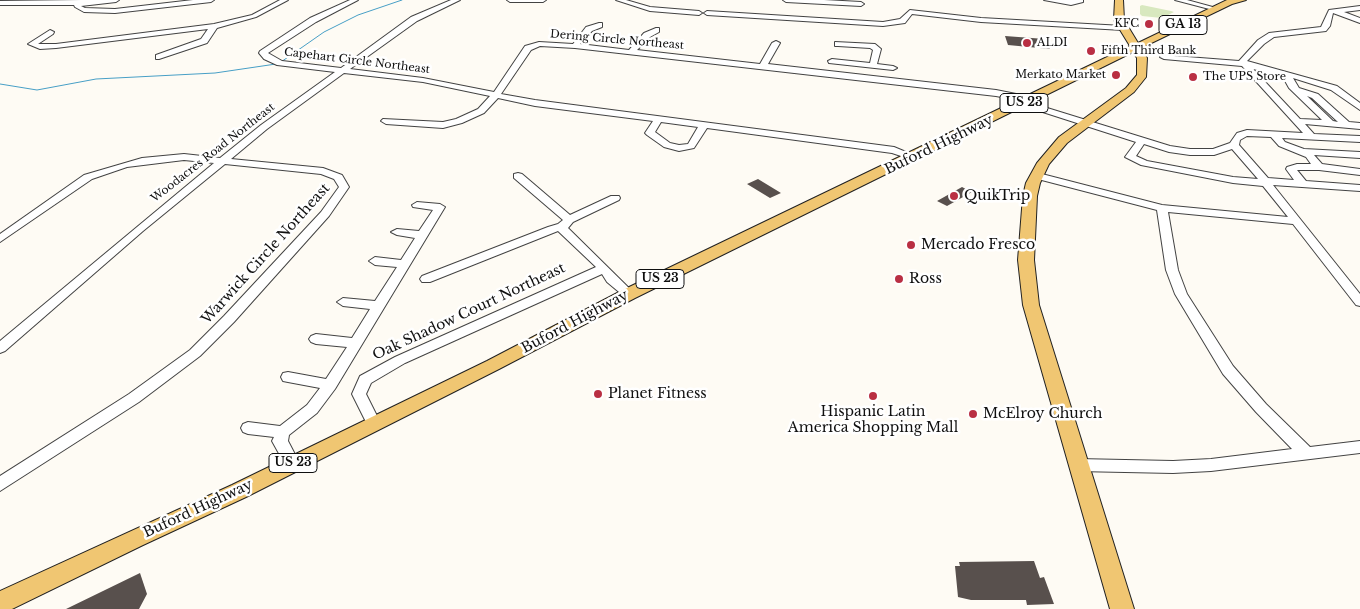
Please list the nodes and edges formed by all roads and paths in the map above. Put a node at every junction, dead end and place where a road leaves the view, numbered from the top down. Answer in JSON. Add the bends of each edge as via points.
{"nodes":[{"id":1,"x":116,"y":0,"type":"edge"},
{"id":2,"x":211,"y":0,"type":"edge"},
{"id":3,"x":285,"y":0,"type":"edge"},
{"id":4,"x":355,"y":0,"type":"edge"},
{"id":5,"x":457,"y":0,"type":"edge"},
{"id":6,"x":510,"y":0,"type":"edge"},
{"id":7,"x":543,"y":0,"type":"edge"},
{"id":8,"x":620,"y":0,"type":"edge"},
{"id":9,"x":786,"y":0,"type":"edge"},
{"id":10,"x":1047,"y":0,"type":"edge"},
{"id":11,"x":1080,"y":0,"type":"edge"},
{"id":12,"x":1119,"y":0,"type":"edge"},
{"id":13,"x":1178,"y":0,"type":"edge"},
{"id":14,"x":1242,"y":0,"type":"edge"},
{"id":15,"x":800,"y":1,"type":"edge"},
{"id":16,"x":1231,"y":1,"type":"edge"},
{"id":17,"x":81,"y":2,"type":"junction"},
{"id":18,"x":0,"y":3,"type":"edge"},
{"id":19,"x":861,"y":4,"type":"dead end"},
{"id":20,"x":1360,"y":8,"type":"edge"},
{"id":21,"x":1217,"y":10,"type":"junction"},
{"id":22,"x":1334,"y":10,"type":"junction"},
{"id":23,"x":699,"y":13,"type":"dead end"},
{"id":24,"x":707,"y":13,"type":"dead end"},
{"id":25,"x":796,"y":18,"type":"junction"},
{"id":26,"x":1360,"y":20,"type":"edge"},
{"id":27,"x":599,"y":25,"type":"dead end"},
{"id":28,"x":214,"y":26,"type":"junction"},
{"id":29,"x":1122,"y":26,"type":"junction"},
{"id":30,"x":656,"y":30,"type":"dead end"},
{"id":31,"x":50,"y":32,"type":"dead end"},
{"id":32,"x":776,"y":42,"type":"dead end"},
{"id":33,"x":574,"y":46,"type":"junction"},
{"id":34,"x":1136,"y":48,"type":"junction"},
{"id":35,"x":631,"y":52,"type":"junction"},
{"id":36,"x":159,"y":57,"type":"dead end"},
{"id":37,"x":1164,"y":57,"type":"dead end"},
{"id":38,"x":832,"y":61,"type":"junction"},
{"id":39,"x":1244,"y":64,"type":"junction"},
{"id":40,"x":763,"y":66,"type":"junction"},
{"id":41,"x":873,"y":66,"type":"junction"},
{"id":42,"x":893,"y":68,"type":"dead end"},
{"id":43,"x":344,"y":70,"type":"junction"},
{"id":44,"x":828,"y":73,"type":"junction"},
{"id":45,"x":1291,"y":75,"type":"junction"},
{"id":46,"x":1296,"y":89,"type":"junction"},
{"id":47,"x":496,"y":95,"type":"junction"},
{"id":48,"x":1028,"y":101,"type":"junction"},
{"id":49,"x":1360,"y":108,"type":"edge"},
{"id":50,"x":659,"y":119,"type":"junction"},
{"id":51,"x":386,"y":121,"type":"dead end"},
{"id":52,"x":1296,"y":121,"type":"junction"},
{"id":53,"x":1086,"y":123,"type":"junction"},
{"id":54,"x":1330,"y":123,"type":"junction"},
{"id":55,"x":1346,"y":124,"type":"junction"},
{"id":56,"x":704,"y":125,"type":"junction"},
{"id":57,"x":1360,"y":126,"type":"edge"},
{"id":58,"x":1273,"y":133,"type":"junction"},
{"id":59,"x":1311,"y":136,"type":"junction"},
{"id":60,"x":1360,"y":139,"type":"edge"},
{"id":61,"x":1142,"y":141,"type":"junction"},
{"id":62,"x":1237,"y":149,"type":"junction"},
{"id":63,"x":1208,"y":152,"type":"junction"},
{"id":64,"x":1305,"y":152,"type":"junction"},
{"id":65,"x":1360,"y":155,"type":"edge"},
{"id":66,"x":913,"y":157,"type":"junction"},
{"id":67,"x":224,"y":159,"type":"junction"},
{"id":68,"x":1319,"y":167,"type":"junction"},
{"id":69,"x":1255,"y":168,"type":"junction"},
{"id":70,"x":1360,"y":172,"type":"edge"},
{"id":71,"x":518,"y":176,"type":"dead end"},
{"id":72,"x":1038,"y":176,"type":"junction"},
{"id":73,"x":1266,"y":182,"type":"junction"},
{"id":74,"x":1302,"y":184,"type":"junction"},
{"id":75,"x":1360,"y":188,"type":"edge"},
{"id":76,"x":615,"y":198,"type":"dead end"},
{"id":77,"x":417,"y":205,"type":"dead end"},
{"id":78,"x":1162,"y":208,"type":"junction"},
{"id":79,"x":1294,"y":220,"type":"junction"},
{"id":80,"x":565,"y":224,"type":"junction"},
{"id":81,"x":397,"y":232,"type":"dead end"},
{"id":82,"x":422,"y":235,"type":"junction"},
{"id":83,"x":0,"y":239,"type":"edge"},
{"id":84,"x":375,"y":261,"type":"dead end"},
{"id":85,"x":404,"y":264,"type":"junction"},
{"id":86,"x":604,"y":268,"type":"junction"},
{"id":87,"x":426,"y":279,"type":"dead end"},
{"id":88,"x":629,"y":294,"type":"junction"},
{"id":89,"x":343,"y":302,"type":"dead end"},
{"id":90,"x":1360,"y":302,"type":"edge"},
{"id":91,"x":379,"y":306,"type":"junction"},
{"id":92,"x":316,"y":339,"type":"dead end"},
{"id":93,"x":355,"y":343,"type":"junction"},
{"id":94,"x":0,"y":348,"type":"edge"},
{"id":95,"x":288,"y":377,"type":"dead end"},
{"id":96,"x":330,"y":385,"type":"junction"},
{"id":97,"x":374,"y":424,"type":"junction"},
{"id":98,"x":248,"y":428,"type":"dead end"},
{"id":99,"x":283,"y":432,"type":"junction"},
{"id":100,"x":1360,"y":447,"type":"edge"},
{"id":101,"x":1306,"y":453,"type":"junction"},
{"id":102,"x":292,"y":464,"type":"junction"},
{"id":103,"x":1077,"y":465,"type":"junction"},
{"id":104,"x":0,"y":484,"type":"edge"},
{"id":105,"x":0,"y":603,"type":"edge"},
{"id":106,"x":1122,"y":609,"type":"edge"}],
"edges":[{"from":1,"to":17,"type":"street"},
{"from":2,"to":17,"type":"street","via":[[98,12],[77,7]]},
{"from":3,"to":28,"type":"street","via":[[254,16]]},
{"from":4,"to":43,"type":"street","name":"Capehart Circle Northeast","via":[[317,17],[263,53],[280,62]]},
{"from":5,"to":43,"type":"street","name":"Woodacres Road Northeast","via":[[414,19]]},
{"from":6,"to":7,"type":"street"},
{"from":8,"to":23,"type":"street","via":[[650,9]]},
{"from":9,"to":15,"type":"street"},
{"from":10,"to":11,"type":"street","via":[[1071,3]]},
{"from":12,"to":29,"type":"main road"},
{"from":13,"to":21,"type":"street"},
{"from":14,"to":16,"type":"main road","name":"Buford Highway","number":"GA 13"},
{"from":15,"to":19,"type":"street"},
{"from":15,"to":25,"type":"street"},
{"from":16,"to":21,"type":"main road","name":"Buford Highway","number":"GA 13"},
{"from":17,"to":18,"type":"street"},
{"from":20,"to":22,"type":"street"},
{"from":21,"to":34,"type":"main road","name":"Buford Highway","number":"GA 13"},
{"from":22,"to":26,"type":"street"},
{"from":22,"to":39,"type":"street","via":[[1323,29],[1272,35],[1261,42],[1243,61]]},
{"from":24,"to":25,"type":"street"},
{"from":25,"to":29,"type":"street","via":[[896,23],[912,10],[933,15]]},
{"from":27,"to":33,"type":"street","via":[[589,29]]},
{"from":28,"to":31,"type":"street","via":[[56,46],[32,44]]},
{"from":28,"to":36,"type":"street","via":[[204,41]]},
{"from":29,"to":34,"type":"main road"},
{"from":30,"to":35,"type":"street"},
{"from":32,"to":40,"type":"street"},
{"from":33,"to":35,"type":"street","name":"Dering Circle Northeast"},
{"from":33,"to":47,"type":"street","name":"Dering Circle Northeast","via":[[539,44],[530,47]]},
{"from":34,"to":48,"type":"main road","name":"Buford Highway","number":"US 23"},
{"from":34,"to":53,"type":"main road","via":[[1143,65],[1138,82]]},
{"from":35,"to":40,"type":"street","name":"Dering Circle Northeast"},
{"from":37,"to":39,"type":"street"},
{"from":38,"to":41,"type":"street"},
{"from":38,"to":41,"type":"street","via":[[839,41],[872,46],[876,49]]},
{"from":38,"to":44,"type":"street"},
{"from":39,"to":45,"type":"street"},
{"from":39,"to":52,"type":"street"},
{"from":40,"to":44,"type":"street","name":"Dering Circle Northeast"},
{"from":41,"to":42,"type":"street"},
{"from":43,"to":47,"type":"street","name":"Capehart Circle Northeast","via":[[423,80]]},
{"from":43,"to":67,"type":"street","name":"Woodacres Road Northeast"},
{"from":44,"to":48,"type":"street","name":"Dering Circle Northeast","via":[[996,93]]},
{"from":45,"to":46,"type":"street","via":[[1288,79]]},
{"from":45,"to":49,"type":"street","via":[[1334,88]]},
{"from":46,"to":54,"type":"street"},
{"from":46,"to":55,"type":"street","via":[[1316,96]]},
{"from":47,"to":50,"type":"street"},
{"from":47,"to":51,"type":"street","via":[[481,111],[451,124]]},
{"from":48,"to":53,"type":"street","name":"Dering Circle Northeast"},
{"from":48,"to":66,"type":"main road","name":"Buford Highway","number":"US 23"},
{"from":50,"to":56,"type":"street"},
{"from":50,"to":56,"type":"street","via":[[650,133],[667,145],[680,148],[692,146]]},
{"from":52,"to":54,"type":"street"},
{"from":52,"to":59,"type":"street"},
{"from":53,"to":61,"type":"street","name":"Dering Circle Northeast"},
{"from":53,"to":72,"type":"main road","via":[[1048,156]]},
{"from":54,"to":55,"type":"street"},
{"from":55,"to":57,"type":"street"},
{"from":56,"to":66,"type":"street","via":[[894,150]]},
{"from":58,"to":59,"type":"street"},
{"from":58,"to":62,"type":"street","via":[[1240,134],[1236,139]]},
{"from":58,"to":64,"type":"street","via":[[1284,145]]},
{"from":59,"to":60,"type":"street"},
{"from":61,"to":63,"type":"street","name":"Dering Circle Northeast","via":[[1176,150]]},
{"from":61,"to":73,"type":"street","via":[[1126,159],[1232,180]]},
{"from":62,"to":63,"type":"street"},
{"from":62,"to":69,"type":"street"},
{"from":63,"to":69,"type":"street","via":[[1232,157]]},
{"from":64,"to":65,"type":"street"},
{"from":64,"to":68,"type":"street"},
{"from":66,"to":88,"type":"main road","name":"Buford Highway","number":"US 23"},
{"from":67,"to":83,"type":"street","name":"Warwick Circle Northeast","via":[[168,158],[109,169],[88,177]]},
{"from":67,"to":94,"type":"street","name":"Woodacres Road Northeast","via":[[138,228]]},
{"from":67,"to":104,"type":"street","name":"Warwick Circle Northeast","via":[[323,170],[338,177],[344,187],[325,214],[195,353],[134,398]]},
{"from":68,"to":70,"type":"street"},
{"from":68,"to":74,"type":"street","via":[[1291,170]]},
{"from":69,"to":73,"type":"street"},
{"from":71,"to":80,"type":"street"},
{"from":72,"to":78,"type":"street"},
{"from":72,"to":103,"type":"main road","via":[[1033,183],[1028,208],[1027,282]]},
{"from":73,"to":74,"type":"street"},
{"from":73,"to":79,"type":"street"},
{"from":74,"to":75,"type":"street"},
{"from":76,"to":80,"type":"street"},
{"from":77,"to":82,"type":"street","via":[[440,207]]},
{"from":78,"to":79,"type":"street"},
{"from":78,"to":101,"type":"street","via":[[1172,270],[1181,294],[1228,370]]},
{"from":79,"to":90,"type":"street"},
{"from":80,"to":86,"type":"street","via":[[563,231]]},
{"from":80,"to":87,"type":"street"},
{"from":81,"to":82,"type":"street"},
{"from":82,"to":85,"type":"street"},
{"from":84,"to":85,"type":"street"},
{"from":85,"to":91,"type":"street"},
{"from":86,"to":88,"type":"street","via":[[611,279]]},
{"from":86,"to":97,"type":"street","name":"Oak Shadow Court Northeast","via":[[400,360],[365,380],[358,394]]},
{"from":88,"to":97,"type":"main road","name":"Buford Highway","number":"US 23"},
{"from":89,"to":91,"type":"street"},
{"from":91,"to":93,"type":"street"},
{"from":92,"to":93,"type":"street"},
{"from":93,"to":96,"type":"street"},
{"from":95,"to":96,"type":"street"},
{"from":96,"to":99,"type":"street","via":[[312,409]]},
{"from":97,"to":102,"type":"main road","name":"Buford Highway","number":"US 23"},
{"from":98,"to":99,"type":"street"},
{"from":99,"to":102,"type":"street","via":[[280,441]]},
{"from":100,"to":101,"type":"street"},
{"from":101,"to":103,"type":"street","via":[[1173,468]]},
{"from":102,"to":105,"type":"main road","name":"Buford Highway","number":"US 23"},
{"from":103,"to":106,"type":"main road"}]}
